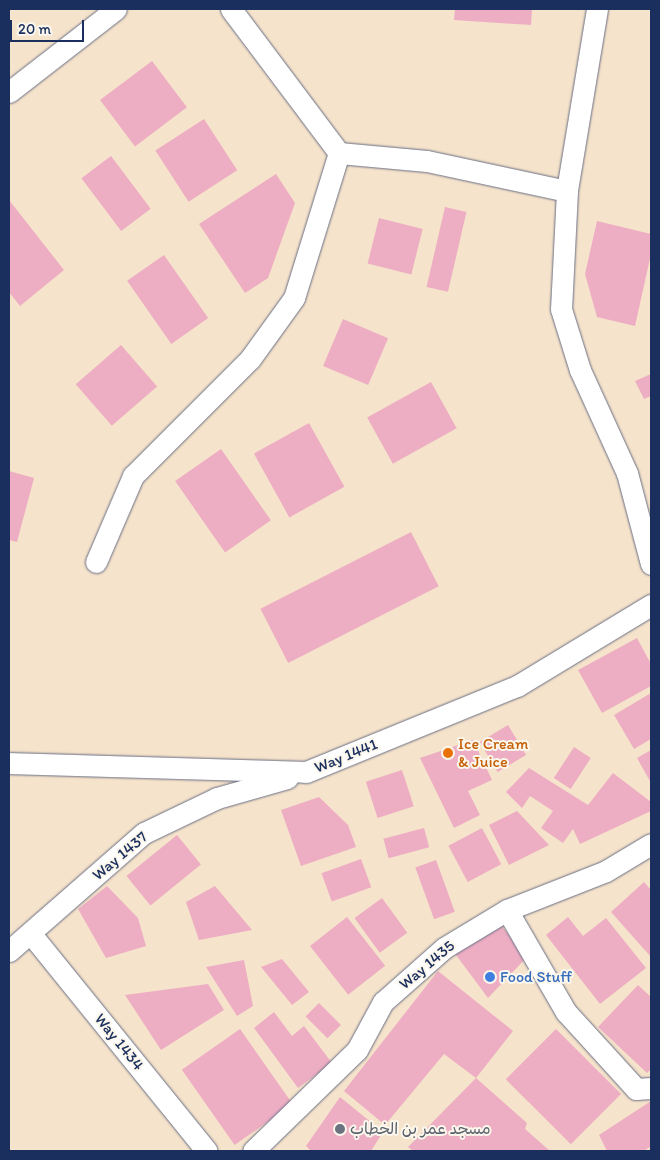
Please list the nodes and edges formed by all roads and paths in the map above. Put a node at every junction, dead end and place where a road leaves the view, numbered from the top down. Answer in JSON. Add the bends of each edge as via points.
{"nodes":[{"id":1,"x":116,"y":9,"type":"edge"},
{"id":2,"x":231,"y":9,"type":"edge"},
{"id":3,"x":597,"y":9,"type":"edge"},
{"id":4,"x":9,"y":92,"type":"edge"},
{"id":5,"x":340,"y":153,"type":"junction"},
{"id":6,"x":567,"y":192,"type":"junction"},
{"id":7,"x":96,"y":562,"type":"dead end"},
{"id":8,"x":651,"y":564,"type":"edge"},
{"id":9,"x":651,"y":605,"type":"edge"},
{"id":10,"x":9,"y":763,"type":"edge"},
{"id":11,"x":306,"y":772,"type":"junction"},
{"id":12,"x":651,"y":844,"type":"edge"},
{"id":13,"x":507,"y":910,"type":"junction"},
{"id":14,"x":31,"y":934,"type":"junction"},
{"id":15,"x":9,"y":951,"type":"edge"},
{"id":16,"x":651,"y":1088,"type":"edge"},
{"id":17,"x":207,"y":1151,"type":"edge"},
{"id":18,"x":253,"y":1151,"type":"edge"}],
"edges":[{"from":1,"to":4,"type":"street"},
{"from":2,"to":5,"type":"street"},
{"from":3,"to":6,"type":"street"},
{"from":5,"to":6,"type":"street","via":[[427,161]]},
{"from":5,"to":7,"type":"street","via":[[294,298],[250,359],[133,476]]},
{"from":6,"to":8,"type":"street","via":[[561,309],[580,370],[627,473]]},
{"from":9,"to":11,"type":"street","name":"Way 1441","via":[[517,686]]},
{"from":10,"to":11,"type":"street","name":"Way 1441"},
{"from":11,"to":14,"type":"street","name":"Way 1437","via":[[217,798],[144,833]]},
{"from":12,"to":13,"type":"street","name":"Way 1435","via":[[606,871]]},
{"from":13,"to":16,"type":"street","via":[[566,1012],[636,1089]]},
{"from":13,"to":18,"type":"street","name":"Way 1435","via":[[444,948],[383,1002],[357,1050]]},
{"from":14,"to":15,"type":"street","name":"Way 1437"},
{"from":14,"to":17,"type":"street","name":"Way 1434"}]}
